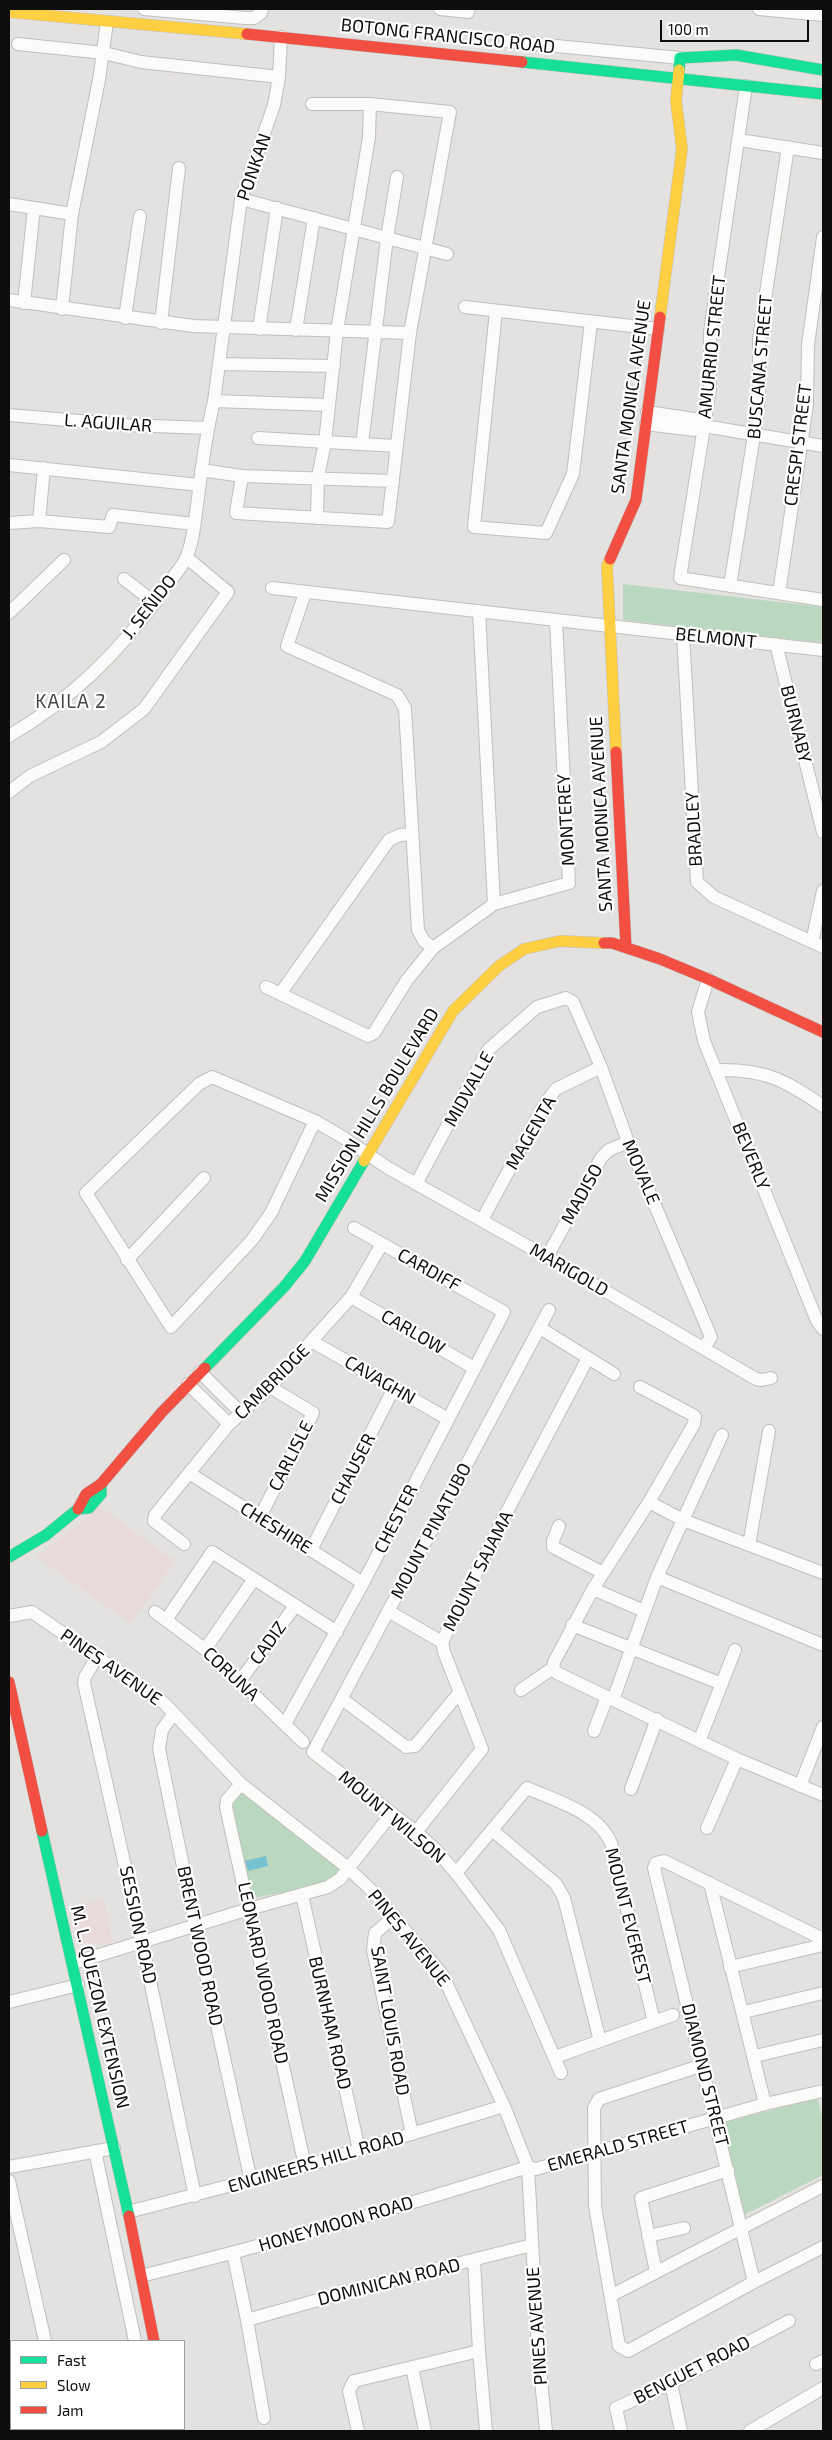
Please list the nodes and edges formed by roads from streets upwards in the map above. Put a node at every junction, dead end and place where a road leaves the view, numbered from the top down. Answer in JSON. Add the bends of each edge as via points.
{"nodes":[{"id":1,"x":82,"y":9,"type":"edge"},
{"id":2,"x":144,"y":9,"type":"edge"},
{"id":3,"x":262,"y":9,"type":"edge"},
{"id":4,"x":440,"y":9,"type":"edge"},
{"id":5,"x":469,"y":9,"type":"edge"},
{"id":6,"x":759,"y":9,"type":"edge"},
{"id":7,"x":9,"y":12,"type":"edge"},
{"id":8,"x":823,"y":14,"type":"edge"},
{"id":9,"x":59,"y":18,"type":"junction"},
{"id":10,"x":107,"y":22,"type":"junction"},
{"id":11,"x":282,"y":37,"type":"junction"},
{"id":12,"x":505,"y":41,"type":"dead end"},
{"id":13,"x":18,"y":44,"type":"dead end"},
{"id":14,"x":104,"y":53,"type":"junction"},
{"id":15,"x":680,"y":58,"type":"junction"},
{"id":16,"x":823,"y":70,"type":"edge"},
{"id":17,"x":279,"y":76,"type":"junction"},
{"id":18,"x":676,"y":78,"type":"junction"},
{"id":19,"x":746,"y":86,"type":"junction"},
{"id":20,"x":823,"y":94,"type":"edge"},
{"id":21,"x":312,"y":104,"type":"dead end"},
{"id":22,"x":370,"y":104,"type":"junction"},
{"id":23,"x":740,"y":140,"type":"junction"},
{"id":24,"x":788,"y":147,"type":"junction"},
{"id":25,"x":823,"y":153,"type":"edge"},
{"id":26,"x":179,"y":168,"type":"dead end"},
{"id":27,"x":398,"y":178,"type":"dead end"},
{"id":28,"x":241,"y":198,"type":"junction"},
{"id":29,"x":9,"y":204,"type":"edge"},
{"id":30,"x":34,"y":208,"type":"junction"},
{"id":31,"x":277,"y":208,"type":"junction"},
{"id":32,"x":72,"y":214,"type":"junction"},
{"id":33,"x":140,"y":216,"type":"dead end"},
{"id":34,"x":314,"y":218,"type":"junction"},
{"id":35,"x":353,"y":229,"type":"junction"},
{"id":36,"x":823,"y":237,"type":"edge"},
{"id":37,"x":387,"y":238,"type":"junction"},
{"id":38,"x":424,"y":248,"type":"junction"},
{"id":39,"x":447,"y":254,"type":"dead end"},
{"id":40,"x":9,"y":300,"type":"edge"},
{"id":41,"x":24,"y":302,"type":"junction"},
{"id":42,"x":465,"y":307,"type":"dead end"},
{"id":43,"x":62,"y":309,"type":"junction"},
{"id":44,"x":496,"y":311,"type":"junction"},
{"id":45,"x":125,"y":318,"type":"junction"},
{"id":46,"x":591,"y":322,"type":"junction"},
{"id":47,"x":161,"y":323,"type":"junction"},
{"id":48,"x":224,"y":328,"type":"junction"},
{"id":49,"x":260,"y":329,"type":"junction"},
{"id":50,"x":296,"y":330,"type":"junction"},
{"id":51,"x":658,"y":330,"type":"junction"},
{"id":52,"x":337,"y":331,"type":"junction"},
{"id":53,"x":376,"y":332,"type":"junction"},
{"id":54,"x":410,"y":333,"type":"junction"},
{"id":55,"x":219,"y":364,"type":"junction"},
{"id":56,"x":334,"y":366,"type":"junction"},
{"id":57,"x":214,"y":401,"type":"junction"},
{"id":58,"x":328,"y":404,"type":"junction"},
{"id":59,"x":9,"y":415,"type":"edge"},
{"id":60,"x":647,"y":418,"type":"junction"},
{"id":61,"x":704,"y":426,"type":"junction"},
{"id":62,"x":207,"y":428,"type":"junction"},
{"id":63,"x":754,"y":434,"type":"junction"},
{"id":64,"x":258,"y":438,"type":"dead end"},
{"id":65,"x":325,"y":442,"type":"junction"},
{"id":66,"x":801,"y":442,"type":"junction"},
{"id":67,"x":362,"y":444,"type":"junction"},
{"id":68,"x":396,"y":446,"type":"junction"},
{"id":69,"x":823,"y":446,"type":"edge"},
{"id":70,"x":9,"y":465,"type":"edge"},
{"id":71,"x":44,"y":468,"type":"junction"},
{"id":72,"x":201,"y":470,"type":"junction"},
{"id":73,"x":242,"y":476,"type":"junction"},
{"id":74,"x":318,"y":478,"type":"junction"},
{"id":75,"x":393,"y":481,"type":"junction"},
{"id":76,"x":199,"y":484,"type":"junction"},
{"id":77,"x":317,"y":518,"type":"junction"},
{"id":78,"x":39,"y":521,"type":"junction"},
{"id":79,"x":9,"y":523,"type":"edge"},
{"id":80,"x":194,"y":524,"type":"junction"},
{"id":81,"x":186,"y":557,"type":"junction"},
{"id":82,"x":64,"y":560,"type":"dead end"},
{"id":83,"x":124,"y":578,"type":"dead end"},
{"id":84,"x":730,"y":586,"type":"junction"},
{"id":85,"x":272,"y":588,"type":"dead end"},
{"id":86,"x":305,"y":592,"type":"junction"},
{"id":87,"x":779,"y":593,"type":"junction"},
{"id":88,"x":823,"y":600,"type":"edge"},
{"id":89,"x":155,"y":603,"type":"junction"},
{"id":90,"x":479,"y":611,"type":"junction"},
{"id":91,"x":9,"y":612,"type":"edge"},
{"id":92,"x":556,"y":620,"type":"junction"},
{"id":93,"x":609,"y":626,"type":"junction"},
{"id":94,"x":683,"y":634,"type":"junction"},
{"id":95,"x":776,"y":644,"type":"junction"},
{"id":96,"x":823,"y":650,"type":"edge"},
{"id":97,"x":9,"y":736,"type":"edge"},
{"id":98,"x":9,"y":792,"type":"edge"},
{"id":99,"x":823,"y":832,"type":"edge"},
{"id":100,"x":412,"y":834,"type":"junction"},
{"id":101,"x":823,"y":891,"type":"edge"},
{"id":102,"x":494,"y":904,"type":"junction"},
{"id":103,"x":818,"y":945,"type":"edge"},
{"id":104,"x":626,"y":947,"type":"junction"},
{"id":105,"x":433,"y":948,"type":"junction"},
{"id":106,"x":708,"y":979,"type":"junction"},
{"id":107,"x":266,"y":987,"type":"dead end"},
{"id":108,"x":280,"y":994,"type":"junction"},
{"id":109,"x":566,"y":998,"type":"joint"},
{"id":110,"x":823,"y":1032,"type":"edge"},
{"id":111,"x":601,"y":1068,"type":"junction"},
{"id":112,"x":717,"y":1070,"type":"junction"},
{"id":113,"x":823,"y":1106,"type":"edge"},
{"id":114,"x":315,"y":1122,"type":"junction"},
{"id":115,"x":628,"y":1142,"type":"junction"},
{"id":116,"x":367,"y":1154,"type":"junction"},
{"id":117,"x":204,"y":1178,"type":"dead end"},
{"id":118,"x":416,"y":1184,"type":"junction"},
{"id":119,"x":482,"y":1220,"type":"junction"},
{"id":120,"x":354,"y":1228,"type":"dead end"},
{"id":121,"x":382,"y":1244,"type":"junction"},
{"id":122,"x":547,"y":1257,"type":"junction"},
{"id":123,"x":127,"y":1260,"type":"junction"},
{"id":124,"x":351,"y":1297,"type":"junction"},
{"id":125,"x":549,"y":1310,"type":"dead end"},
{"id":126,"x":504,"y":1312,"type":"joint"},
{"id":127,"x":540,"y":1328,"type":"junction"},
{"id":128,"x":823,"y":1329,"type":"edge"},
{"id":129,"x":313,"y":1342,"type":"junction"},
{"id":130,"x":704,"y":1348,"type":"junction"},
{"id":131,"x":588,"y":1358,"type":"junction"},
{"id":132,"x":474,"y":1368,"type":"junction"},
{"id":133,"x":200,"y":1372,"type":"junction"},
{"id":134,"x":614,"y":1374,"type":"dead end"},
{"id":135,"x":771,"y":1378,"type":"dead end"},
{"id":136,"x":188,"y":1384,"type":"junction"},
{"id":137,"x":270,"y":1386,"type":"junction"},
{"id":138,"x":640,"y":1387,"type":"dead end"},
{"id":139,"x":394,"y":1388,"type":"junction"},
{"id":140,"x":241,"y":1413,"type":"junction"},
{"id":141,"x":448,"y":1419,"type":"junction"},
{"id":142,"x":229,"y":1424,"type":"junction"},
{"id":143,"x":770,"y":1430,"type":"dead end"},
{"id":144,"x":722,"y":1435,"type":"dead end"},
{"id":145,"x":189,"y":1473,"type":"junction"},
{"id":146,"x":648,"y":1502,"type":"junction"},
{"id":147,"x":260,"y":1517,"type":"junction"},
{"id":148,"x":682,"y":1520,"type":"junction"},
{"id":149,"x":559,"y":1526,"type":"dead end"},
{"id":150,"x":184,"y":1544,"type":"dead end"},
{"id":151,"x":750,"y":1545,"type":"junction"},
{"id":152,"x":312,"y":1550,"type":"junction"},
{"id":153,"x":9,"y":1557,"type":"edge"},
{"id":154,"x":603,"y":1573,"type":"junction"},
{"id":155,"x":823,"y":1573,"type":"edge"},
{"id":156,"x":657,"y":1577,"type":"junction"},
{"id":157,"x":254,"y":1579,"type":"junction"},
{"id":158,"x":363,"y":1583,"type":"junction"},
{"id":159,"x":593,"y":1589,"type":"junction"},
{"id":160,"x":295,"y":1606,"type":"junction"},
{"id":161,"x":388,"y":1611,"type":"junction"},
{"id":162,"x":644,"y":1611,"type":"junction"},
{"id":163,"x":155,"y":1612,"type":"dead end"},
{"id":164,"x":9,"y":1616,"type":"edge"},
{"id":165,"x":166,"y":1620,"type":"junction"},
{"id":166,"x":572,"y":1625,"type":"junction"},
{"id":167,"x":337,"y":1632,"type":"junction"},
{"id":168,"x":442,"y":1642,"type":"junction"},
{"id":169,"x":823,"y":1645,"type":"edge"},
{"id":170,"x":206,"y":1648,"type":"junction"},
{"id":171,"x":631,"y":1648,"type":"junction"},
{"id":172,"x":735,"y":1650,"type":"dead end"},
{"id":173,"x":97,"y":1657,"type":"junction"},
{"id":174,"x":553,"y":1668,"type":"junction"},
{"id":175,"x":240,"y":1681,"type":"junction"},
{"id":176,"x":9,"y":1682,"type":"edge"},
{"id":177,"x":722,"y":1684,"type":"junction"},
{"id":178,"x":521,"y":1690,"type":"dead end"},
{"id":179,"x":459,"y":1693,"type":"junction"},
{"id":180,"x":342,"y":1699,"type":"junction"},
{"id":181,"x":610,"y":1699,"type":"junction"},
{"id":182,"x":174,"y":1713,"type":"junction"},
{"id":183,"x":657,"y":1719,"type":"junction"},
{"id":184,"x":285,"y":1724,"type":"junction"},
{"id":185,"x":823,"y":1727,"type":"edge"},
{"id":186,"x":594,"y":1731,"type":"dead end"},
{"id":187,"x":700,"y":1739,"type":"junction"},
{"id":188,"x":302,"y":1742,"type":"dead end"},
{"id":189,"x":313,"y":1752,"type":"joint"},
{"id":190,"x":737,"y":1759,"type":"junction"},
{"id":191,"x":241,"y":1784,"type":"junction"},
{"id":192,"x":800,"y":1786,"type":"junction"},
{"id":193,"x":631,"y":1789,"type":"dead end"},
{"id":194,"x":823,"y":1795,"type":"edge"},
{"id":195,"x":392,"y":1813,"type":"junction"},
{"id":196,"x":706,"y":1828,"type":"dead end"},
{"id":197,"x":492,"y":1830,"type":"junction"},
{"id":198,"x":416,"y":1832,"type":"junction"},
{"id":199,"x":348,"y":1868,"type":"junction"},
{"id":200,"x":456,"y":1873,"type":"junction"},
{"id":201,"x":710,"y":1883,"type":"junction"},
{"id":202,"x":302,"y":1895,"type":"junction"},
{"id":203,"x":249,"y":1909,"type":"junction"},
{"id":204,"x":395,"y":1916,"type":"junction"},
{"id":205,"x":195,"y":1926,"type":"junction"},
{"id":206,"x":823,"y":1939,"type":"edge"},
{"id":207,"x":142,"y":1942,"type":"junction"},
{"id":208,"x":823,"y":1945,"type":"edge"},
{"id":209,"x":73,"y":1963,"type":"junction"},
{"id":210,"x":730,"y":1967,"type":"junction"},
{"id":211,"x":78,"y":1985,"type":"junction"},
{"id":212,"x":823,"y":1993,"type":"edge"},
{"id":213,"x":9,"y":2002,"type":"edge"},
{"id":214,"x":744,"y":2012,"type":"junction"},
{"id":215,"x":673,"y":2015,"type":"dead end"},
{"id":216,"x":654,"y":2022,"type":"junction"},
{"id":217,"x":823,"y":2040,"type":"edge"},
{"id":218,"x":600,"y":2042,"type":"junction"},
{"id":219,"x":755,"y":2056,"type":"junction"},
{"id":220,"x":555,"y":2058,"type":"junction"},
{"id":221,"x":703,"y":2065,"type":"junction"},
{"id":222,"x":561,"y":2073,"type":"dead end"},
{"id":223,"x":823,"y":2093,"type":"edge"},
{"id":224,"x":765,"y":2104,"type":"junction"},
{"id":225,"x":504,"y":2106,"type":"junction"},
{"id":226,"x":716,"y":2118,"type":"junction"},
{"id":227,"x":412,"y":2134,"type":"junction"},
{"id":228,"x":114,"y":2148,"type":"junction"},
{"id":229,"x":359,"y":2150,"type":"junction"},
{"id":230,"x":95,"y":2151,"type":"junction"},
{"id":231,"x":593,"y":2153,"type":"junction"},
{"id":232,"x":305,"y":2166,"type":"junction"},
{"id":233,"x":528,"y":2166,"type":"junction"},
{"id":234,"x":9,"y":2167,"type":"edge"},
{"id":235,"x":728,"y":2170,"type":"junction"},
{"id":236,"x":9,"y":2181,"type":"edge"},
{"id":237,"x":251,"y":2181,"type":"junction"},
{"id":238,"x":823,"y":2186,"type":"edge"},
{"id":239,"x":195,"y":2196,"type":"junction"},
{"id":240,"x":128,"y":2212,"type":"junction"},
{"id":241,"x":684,"y":2228,"type":"dead end"},
{"id":242,"x":741,"y":2228,"type":"junction"},
{"id":243,"x":648,"y":2236,"type":"junction"},
{"id":244,"x":532,"y":2245,"type":"junction"},
{"id":245,"x":823,"y":2248,"type":"edge"},
{"id":246,"x":232,"y":2254,"type":"junction"},
{"id":247,"x":474,"y":2260,"type":"junction"},
{"id":248,"x":656,"y":2272,"type":"junction"},
{"id":249,"x":141,"y":2276,"type":"junction"},
{"id":250,"x":754,"y":2282,"type":"junction"},
{"id":251,"x":612,"y":2295,"type":"junction"},
{"id":252,"x":247,"y":2320,"type":"junction"},
{"id":253,"x":789,"y":2321,"type":"dead end"},
{"id":254,"x":45,"y":2340,"type":"edge"},
{"id":255,"x":136,"y":2340,"type":"edge"},
{"id":256,"x":154,"y":2340,"type":"edge"},
{"id":257,"x":478,"y":2351,"type":"junction"},
{"id":258,"x":412,"y":2367,"type":"junction"},
{"id":259,"x":671,"y":2382,"type":"junction"},
{"id":260,"x":823,"y":2388,"type":"edge"},
{"id":261,"x":264,"y":2418,"type":"dead end"},
{"id":262,"x":358,"y":2431,"type":"edge"},
{"id":263,"x":425,"y":2431,"type":"edge"},
{"id":264,"x":486,"y":2431,"type":"edge"},
{"id":265,"x":546,"y":2431,"type":"edge"},
{"id":266,"x":621,"y":2431,"type":"edge"},
{"id":267,"x":681,"y":2431,"type":"edge"},
{"id":268,"x":750,"y":2431,"type":"edge"}],
"edges":[{"from":1,"to":9,"type":"street"},
{"from":2,"to":3,"type":"street","via":[[245,18],[254,18]]},
{"from":4,"to":5,"type":"street","via":[[468,12]]},
{"from":6,"to":8,"type":"street"},
{"from":7,"to":9,"type":"street","name":"BOTONG FRANCISCO ROAD"},
{"from":9,"to":10,"type":"street","name":"BOTONG FRANCISCO ROAD"},
{"from":10,"to":11,"type":"street","name":"BOTONG FRANCISCO ROAD"},
{"from":10,"to":14,"type":"street"},
{"from":11,"to":17,"type":"street","name":"PONKAN"},
{"from":11,"to":18,"type":"street","name":"BOTONG FRANCISCO ROAD"},
{"from":12,"to":15,"type":"street"},
{"from":13,"to":14,"type":"street"},
{"from":14,"to":17,"type":"street","via":[[142,62]]},
{"from":14,"to":32,"type":"street"},
{"from":15,"to":16,"type":"street","via":[[736,55]]},
{"from":15,"to":18,"type":"street","name":"SANTA MONICA AVENUE"},
{"from":17,"to":28,"type":"street","name":"PONKAN","via":[[269,123]]},
{"from":18,"to":19,"type":"street","name":"BOTONG FRANCISCO ROAD"},
{"from":18,"to":51,"type":"street","name":"SANTA MONICA AVENUE","via":[[682,150]]},
{"from":19,"to":20,"type":"street","name":"BOTONG FRANCISCO ROAD"},
{"from":19,"to":23,"type":"street","name":"AMURRIO STREET"},
{"from":21,"to":22,"type":"street"},
{"from":22,"to":35,"type":"street","via":[[369,137]]},
{"from":22,"to":38,"type":"street","via":[[450,112]]},
{"from":23,"to":24,"type":"street"},
{"from":23,"to":61,"type":"street","name":"AMURRIO STREET","via":[[710,332],[710,389]]},
{"from":24,"to":25,"type":"street"},
{"from":24,"to":63,"type":"street","name":"BUSCANA STREET","via":[[759,339],[759,398]]},
{"from":26,"to":47,"type":"street"},
{"from":27,"to":37,"type":"street"},
{"from":28,"to":31,"type":"street"},
{"from":28,"to":48,"type":"street","name":"PONKAN"},
{"from":29,"to":30,"type":"street"},
{"from":30,"to":32,"type":"street"},
{"from":30,"to":41,"type":"street"},
{"from":31,"to":34,"type":"street"},
{"from":31,"to":49,"type":"street"},
{"from":32,"to":43,"type":"street"},
{"from":33,"to":45,"type":"street"},
{"from":34,"to":35,"type":"street"},
{"from":34,"to":50,"type":"street"},
{"from":35,"to":37,"type":"street"},
{"from":35,"to":52,"type":"street"},
{"from":36,"to":66,"type":"street","name":"CRESPI STREET","via":[[808,345],[807,405]]},
{"from":37,"to":38,"type":"street"},
{"from":37,"to":53,"type":"street"},
{"from":38,"to":39,"type":"street"},
{"from":38,"to":54,"type":"street"},
{"from":40,"to":41,"type":"street"},
{"from":41,"to":43,"type":"street"},
{"from":42,"to":44,"type":"street"},
{"from":43,"to":45,"type":"street"},
{"from":44,"to":46,"type":"street"},
{"from":44,"to":46,"type":"street","via":[[474,527],[546,532],[573,474]]},
{"from":45,"to":47,"type":"street"},
{"from":46,"to":51,"type":"street"},
{"from":47,"to":48,"type":"street"},
{"from":48,"to":49,"type":"street"},
{"from":48,"to":55,"type":"street","name":"PONKAN"},
{"from":49,"to":50,"type":"street"},
{"from":50,"to":52,"type":"street"},
{"from":51,"to":60,"type":"street","name":"SANTA MONICA AVENUE"},
{"from":52,"to":53,"type":"street"},
{"from":52,"to":56,"type":"street"},
{"from":53,"to":54,"type":"street"},
{"from":53,"to":67,"type":"street"},
{"from":54,"to":68,"type":"street"},
{"from":55,"to":56,"type":"street"},
{"from":55,"to":57,"type":"street","name":"J. SEÑIDO"},
{"from":56,"to":58,"type":"street"},
{"from":57,"to":58,"type":"street"},
{"from":57,"to":62,"type":"street","name":"J. SEÑIDO"},
{"from":58,"to":65,"type":"street"},
{"from":59,"to":62,"type":"street","name":"L. AGUILAR"},
{"from":60,"to":61,"type":"street","via":[[694,430]]},
{"from":60,"to":93,"type":"street","name":"SANTA MONICA AVENUE","via":[[636,500],[607,566]]},
{"from":61,"to":63,"type":"street"},
{"from":61,"to":84,"type":"street","name":"AMURRIO STREET","via":[[680,578]]},
{"from":62,"to":72,"type":"street","name":"J. SEÑIDO"},
{"from":63,"to":66,"type":"street"},
{"from":63,"to":84,"type":"street","name":"BUSCANA STREET"},
{"from":64,"to":65,"type":"street"},
{"from":65,"to":67,"type":"street"},
{"from":65,"to":74,"type":"street"},
{"from":66,"to":69,"type":"street"},
{"from":66,"to":87,"type":"street","name":"CRESPI STREET"},
{"from":67,"to":68,"type":"street"},
{"from":68,"to":75,"type":"street"},
{"from":70,"to":71,"type":"street"},
{"from":71,"to":76,"type":"street"},
{"from":71,"to":78,"type":"street"},
{"from":72,"to":73,"type":"street"},
{"from":72,"to":76,"type":"street","name":"J. SEÑIDO"},
{"from":73,"to":74,"type":"street"},
{"from":73,"to":77,"type":"street","via":[[236,513]]},
{"from":74,"to":75,"type":"street"},
{"from":74,"to":77,"type":"street"},
{"from":75,"to":77,"type":"street","via":[[388,522]]},
{"from":76,"to":80,"type":"street","name":"J. SEÑIDO"},
{"from":78,"to":79,"type":"street"},
{"from":78,"to":80,"type":"street","via":[[110,527],[113,515]]},
{"from":80,"to":81,"type":"street","name":"J. SEÑIDO"},
{"from":81,"to":89,"type":"street","name":"J. SEÑIDO"},
{"from":81,"to":98,"type":"street","via":[[228,592],[144,709],[101,742],[30,776]]},
{"from":82,"to":91,"type":"street"},
{"from":83,"to":89,"type":"street"},
{"from":84,"to":87,"type":"street"},
{"from":85,"to":86,"type":"street","name":"BELMONT"},
{"from":86,"to":90,"type":"street","name":"BELMONT"},
{"from":86,"to":100,"type":"street","via":[[287,646],[397,695],[406,708]]},
{"from":87,"to":88,"type":"street"},
{"from":89,"to":97,"type":"street","name":"J. SEÑIDO","via":[[101,666],[69,696]]},
{"from":90,"to":92,"type":"street","name":"BELMONT"},
{"from":90,"to":102,"type":"street"},
{"from":92,"to":93,"type":"street","name":"BELMONT"},
{"from":92,"to":102,"type":"street","name":"MONTEREY","via":[[569,883]]},
{"from":93,"to":94,"type":"street","name":"BELMONT"},
{"from":93,"to":104,"type":"street","name":"SANTA MONICA AVENUE"},
{"from":94,"to":95,"type":"street","name":"BELMONT"},
{"from":94,"to":103,"type":"street","name":"BRADLEY","via":[[697,882],[714,897]]},
{"from":95,"to":96,"type":"street","name":"BELMONT"},
{"from":95,"to":99,"type":"street","name":"BURNABY"},
{"from":100,"to":105,"type":"street","via":[[418,930]]},
{"from":100,"to":108,"type":"street","via":[[389,840]]},
{"from":101,"to":103,"type":"street"},
{"from":102,"to":105,"type":"street","name":"MONTEREY"},
{"from":104,"to":106,"type":"street","name":"MISSION HILLS BOULEVARD"},
{"from":104,"to":116,"type":"street","name":"MISSION HILLS BOULEVARD","via":[[592,941],[560,941],[524,949],[499,966],[454,1011]]},
{"from":105,"to":108,"type":"street","name":"MONTEREY","via":[[407,980],[374,1033],[368,1036]]},
{"from":106,"to":110,"type":"street","name":"MISSION HILLS BOULEVARD"},
{"from":106,"to":112,"type":"street","name":"BEVERLY","via":[[698,1012],[704,1042]]},
{"from":107,"to":108,"type":"street","name":"MONTEREY"},
{"from":109,"to":111,"type":"street","name":"MOVALE","via":[[573,1002]]},
{"from":109,"to":118,"type":"street","name":"MIDVALLE","via":[[537,1007],[488,1050]]},
{"from":111,"to":115,"type":"street","name":"MOVALE"},
{"from":111,"to":119,"type":"street","name":"MAGENTA","via":[[556,1089]]},
{"from":112,"to":113,"type":"street","via":[[762,1073],[789,1083]]},
{"from":112,"to":128,"type":"street","name":"BEVERLY","via":[[817,1321]]},
{"from":114,"to":116,"type":"street","name":"MARIGOLD"},
{"from":114,"to":123,"type":"street","via":[[271,1213],[252,1240],[171,1327]]},
{"from":114,"to":123,"type":"street","name":"MARIGOLD","via":[[212,1077],[199,1084],[86,1193]]},
{"from":115,"to":122,"type":"street","name":"MADISO","via":[[601,1158]]},
{"from":115,"to":130,"type":"street","name":"MOVALE","via":[[711,1337]]},
{"from":116,"to":118,"type":"street","name":"MARIGOLD"},
{"from":116,"to":133,"type":"street","name":"MISSION HILLS BOULEVARD","via":[[305,1260]]},
{"from":117,"to":123,"type":"street"},
{"from":118,"to":119,"type":"street","name":"MARIGOLD"},
{"from":119,"to":122,"type":"street","name":"MARIGOLD"},
{"from":120,"to":121,"type":"street","name":"CARDIFF"},
{"from":121,"to":124,"type":"street","name":"CAMBRIDGE"},
{"from":121,"to":126,"type":"street","name":"CARDIFF"},
{"from":122,"to":130,"type":"street","name":"MARIGOLD"},
{"from":124,"to":129,"type":"street","name":"CAMBRIDGE"},
{"from":124,"to":132,"type":"street","name":"CARLOW"},
{"from":125,"to":127,"type":"street","name":"MOUNT PINATUBO"},
{"from":126,"to":132,"type":"street","name":"CHESTER"},
{"from":127,"to":131,"type":"street"},
{"from":127,"to":161,"type":"street","name":"MOUNT PINATUBO"},
{"from":129,"to":137,"type":"street","name":"CAMBRIDGE"},
{"from":129,"to":139,"type":"street","name":"CAVAGHN"},
{"from":130,"to":135,"type":"street","name":"MARIGOLD","via":[[756,1379]]},
{"from":131,"to":134,"type":"street"},
{"from":131,"to":168,"type":"street","name":"MOUNT SAJAMA"},
{"from":132,"to":141,"type":"street","name":"CHESTER"},
{"from":133,"to":136,"type":"street","name":"MISSION HILLS BOULEVARD"},
{"from":133,"to":140,"type":"street"},
{"from":136,"to":142,"type":"street"},
{"from":136,"to":153,"type":"street","name":"MISSION HILLS BOULEVARD","via":[[102,1484],[92,1488],[81,1499],[78,1509],[46,1535]]},
{"from":137,"to":140,"type":"street","name":"CAMBRIDGE"},
{"from":137,"to":147,"type":"street","name":"CARLISLE","via":[[313,1413]]},
{"from":138,"to":146,"type":"street","via":[[695,1417],[694,1424]]},
{"from":139,"to":141,"type":"street","name":"CAVAGHN"},
{"from":139,"to":152,"type":"street","name":"CHAUSER"},
{"from":140,"to":142,"type":"street","name":"CAMBRIDGE"},
{"from":141,"to":158,"type":"street","name":"CHESTER"},
{"from":142,"to":145,"type":"street","name":"CAMBRIDGE"},
{"from":143,"to":151,"type":"street"},
{"from":144,"to":148,"type":"street"},
{"from":145,"to":147,"type":"street","name":"CHESHIRE"},
{"from":145,"to":150,"type":"street","name":"CAMBRIDGE","via":[[155,1515],[154,1521]]},
{"from":146,"to":148,"type":"street"},
{"from":146,"to":154,"type":"street"},
{"from":147,"to":152,"type":"street","name":"CHESHIRE"},
{"from":148,"to":151,"type":"street"},
{"from":148,"to":156,"type":"street"},
{"from":149,"to":154,"type":"street","via":[[553,1548]]},
{"from":151,"to":155,"type":"street"},
{"from":152,"to":158,"type":"street","name":"CHESHIRE"},
{"from":154,"to":159,"type":"street"},
{"from":156,"to":162,"type":"street"},
{"from":156,"to":169,"type":"street"},
{"from":157,"to":160,"type":"street"},
{"from":157,"to":165,"type":"street","via":[[212,1552]]},
{"from":157,"to":170,"type":"street"},
{"from":158,"to":167,"type":"street","name":"CHESTER"},
{"from":159,"to":162,"type":"street"},
{"from":159,"to":166,"type":"street"},
{"from":160,"to":167,"type":"street"},
{"from":160,"to":175,"type":"street","name":"CADIZ"},
{"from":161,"to":168,"type":"street"},
{"from":161,"to":180,"type":"street","name":"MOUNT PINATUBO"},
{"from":162,"to":171,"type":"street"},
{"from":163,"to":165,"type":"street","name":"CORUNA"},
{"from":164,"to":173,"type":"street","name":"PINES AVENUE","via":[[32,1612]]},
{"from":165,"to":170,"type":"street","name":"CORUNA"},
{"from":166,"to":171,"type":"street"},
{"from":166,"to":174,"type":"street"},
{"from":167,"to":184,"type":"street","name":"CHESTER"},
{"from":168,"to":179,"type":"street","name":"MOUNT SAJAMA"},
{"from":170,"to":175,"type":"street","name":"CORUNA"},
{"from":171,"to":177,"type":"street"},
{"from":171,"to":181,"type":"street"},
{"from":172,"to":177,"type":"street"},
{"from":173,"to":182,"type":"street","name":"PINES AVENUE"},
{"from":173,"to":207,"type":"street","name":"SESSION ROAD","via":[[84,1683]]},
{"from":174,"to":178,"type":"street"},
{"from":174,"to":181,"type":"street"},
{"from":175,"to":184,"type":"street","name":"CORUNA"},
{"from":176,"to":209,"type":"street","name":"M. L. QUEZON EXTENSION"},
{"from":177,"to":187,"type":"street"},
{"from":179,"to":180,"type":"street","via":[[410,1748]]},
{"from":179,"to":198,"type":"street","name":"MOUNT SAJAMA","via":[[482,1749]]},
{"from":180,"to":189,"type":"street","name":"MOUNT PINATUBO"},
{"from":181,"to":183,"type":"street"},
{"from":181,"to":186,"type":"street"},
{"from":182,"to":191,"type":"street","name":"PINES AVENUE"},
{"from":182,"to":205,"type":"street","name":"BRENT WOOD ROAD","via":[[162,1730],[160,1749]]},
{"from":183,"to":187,"type":"street"},
{"from":183,"to":193,"type":"street"},
{"from":184,"to":188,"type":"street","name":"CORUNA"},
{"from":185,"to":192,"type":"street"},
{"from":187,"to":190,"type":"street"},
{"from":189,"to":195,"type":"street","name":"MOUNT WILSON"},
{"from":190,"to":192,"type":"street"},
{"from":190,"to":196,"type":"street"},
{"from":191,"to":199,"type":"street","name":"PINES AVENUE"},
{"from":191,"to":203,"type":"street","name":"LEONARD WOOD ROAD","via":[[227,1800],[226,1807]]},
{"from":192,"to":194,"type":"street"},
{"from":195,"to":198,"type":"street","name":"MOUNT WILSON"},
{"from":195,"to":199,"type":"street"},
{"from":197,"to":200,"type":"street","name":"MOUNT EVEREST"},
{"from":197,"to":216,"type":"street","name":"MOUNT EVEREST","via":[[527,1788],[576,1810],[606,1832]]},
{"from":197,"to":218,"type":"street","via":[[556,1884],[564,1898]]},
{"from":198,"to":200,"type":"street","name":"MOUNT WILSON"},
{"from":199,"to":202,"type":"street","via":[[334,1884]]},
{"from":199,"to":204,"type":"street","name":"PINES AVENUE"},
{"from":200,"to":220,"type":"street","name":"MOUNT WILSON","via":[[499,1930]]},
{"from":201,"to":206,"type":"street"},
{"from":201,"to":210,"type":"street"},
{"from":201,"to":221,"type":"street","name":"DIAMOND STREET","via":[[664,1861],[656,1863],[654,1868]]},
{"from":202,"to":203,"type":"street"},
{"from":202,"to":229,"type":"street","name":"BURNHAM ROAD"},
{"from":203,"to":205,"type":"street"},
{"from":203,"to":232,"type":"street","name":"LEONARD WOOD ROAD"},
{"from":204,"to":225,"type":"street","name":"PINES AVENUE","via":[[442,1974]]},
{"from":204,"to":227,"type":"street","name":"SAINT LOUIS ROAD","via":[[375,1933],[373,1950]]},
{"from":205,"to":207,"type":"street"},
{"from":205,"to":237,"type":"street","name":"BRENT WOOD ROAD"},
{"from":207,"to":209,"type":"street"},
{"from":207,"to":239,"type":"street","name":"SESSION ROAD"},
{"from":208,"to":210,"type":"street"},
{"from":209,"to":211,"type":"street","name":"M. L. QUEZON EXTENSION"},
{"from":210,"to":214,"type":"street"},
{"from":211,"to":213,"type":"street"},
{"from":211,"to":228,"type":"street","name":"M. L. QUEZON EXTENSION"},
{"from":212,"to":214,"type":"street"},
{"from":214,"to":219,"type":"street"},
{"from":215,"to":216,"type":"street"},
{"from":216,"to":218,"type":"street"},
{"from":217,"to":219,"type":"street"},
{"from":218,"to":220,"type":"street"},
{"from":219,"to":224,"type":"street"},
{"from":220,"to":222,"type":"street","name":"MOUNT WILSON"},
{"from":221,"to":226,"type":"street","name":"DIAMOND STREET"},
{"from":221,"to":231,"type":"street","via":[[599,2100],[594,2108]]},
{"from":223,"to":224,"type":"street","name":"EMERALD STREET"},
{"from":224,"to":226,"type":"street","name":"EMERALD STREET"},
{"from":225,"to":227,"type":"street","name":"ENGINEERS HILL ROAD"},
{"from":225,"to":233,"type":"street","name":"PINES AVENUE"},
{"from":226,"to":231,"type":"street","name":"EMERALD STREET"},
{"from":226,"to":235,"type":"street","name":"DIAMOND STREET"},
{"from":227,"to":229,"type":"street","name":"ENGINEERS HILL ROAD"},
{"from":228,"to":230,"type":"street"},
{"from":228,"to":240,"type":"street","name":"M. L. QUEZON EXTENSION"},
{"from":229,"to":232,"type":"street","name":"ENGINEERS HILL ROAD"},
{"from":230,"to":234,"type":"street"},
{"from":230,"to":255,"type":"street"},
{"from":231,"to":233,"type":"street","name":"EMERALD STREET","via":[[536,2169]]},
{"from":231,"to":251,"type":"street","via":[[595,2206]]},
{"from":232,"to":237,"type":"street","name":"ENGINEERS HILL ROAD"},
{"from":233,"to":244,"type":"street","name":"PINES AVENUE"},
{"from":233,"to":246,"type":"street","name":"HONEYMOON ROAD","via":[[444,2194]]},
{"from":235,"to":242,"type":"street","name":"DIAMOND STREET"},
{"from":235,"to":243,"type":"street","via":[[641,2198]]},
{"from":236,"to":254,"type":"street"},
{"from":237,"to":239,"type":"street","name":"ENGINEERS HILL ROAD"},
{"from":238,"to":242,"type":"street"},
{"from":239,"to":240,"type":"street","name":"ENGINEERS HILL ROAD"},
{"from":240,"to":249,"type":"street","name":"M. L. QUEZON EXTENSION"},
{"from":241,"to":243,"type":"street"},
{"from":242,"to":248,"type":"street"},
{"from":242,"to":250,"type":"street","name":"DIAMOND STREET"},
{"from":243,"to":248,"type":"street"},
{"from":244,"to":247,"type":"street","name":"DOMINICAN ROAD"},
{"from":244,"to":265,"type":"street","name":"PINES AVENUE"},
{"from":245,"to":250,"type":"street"},
{"from":246,"to":249,"type":"street","name":"HONEYMOON ROAD"},
{"from":246,"to":252,"type":"street"},
{"from":247,"to":252,"type":"street","name":"DOMINICAN ROAD"},
{"from":247,"to":257,"type":"street"},
{"from":248,"to":251,"type":"street"},
{"from":249,"to":256,"type":"street","name":"M. L. QUEZON EXTENSION"},
{"from":250,"to":251,"type":"street","via":[[628,2351],[619,2346]]},
{"from":252,"to":261,"type":"street"},
{"from":253,"to":259,"type":"street","name":"BENGUET ROAD"},
{"from":257,"to":258,"type":"street"},
{"from":257,"to":264,"type":"street"},
{"from":258,"to":262,"type":"street","via":[[354,2381],[349,2391]]},
{"from":258,"to":263,"type":"street"},
{"from":259,"to":266,"type":"street","name":"BENGUET ROAD","via":[[616,2408]]},
{"from":259,"to":267,"type":"street"},
{"from":260,"to":268,"type":"street"}]}
